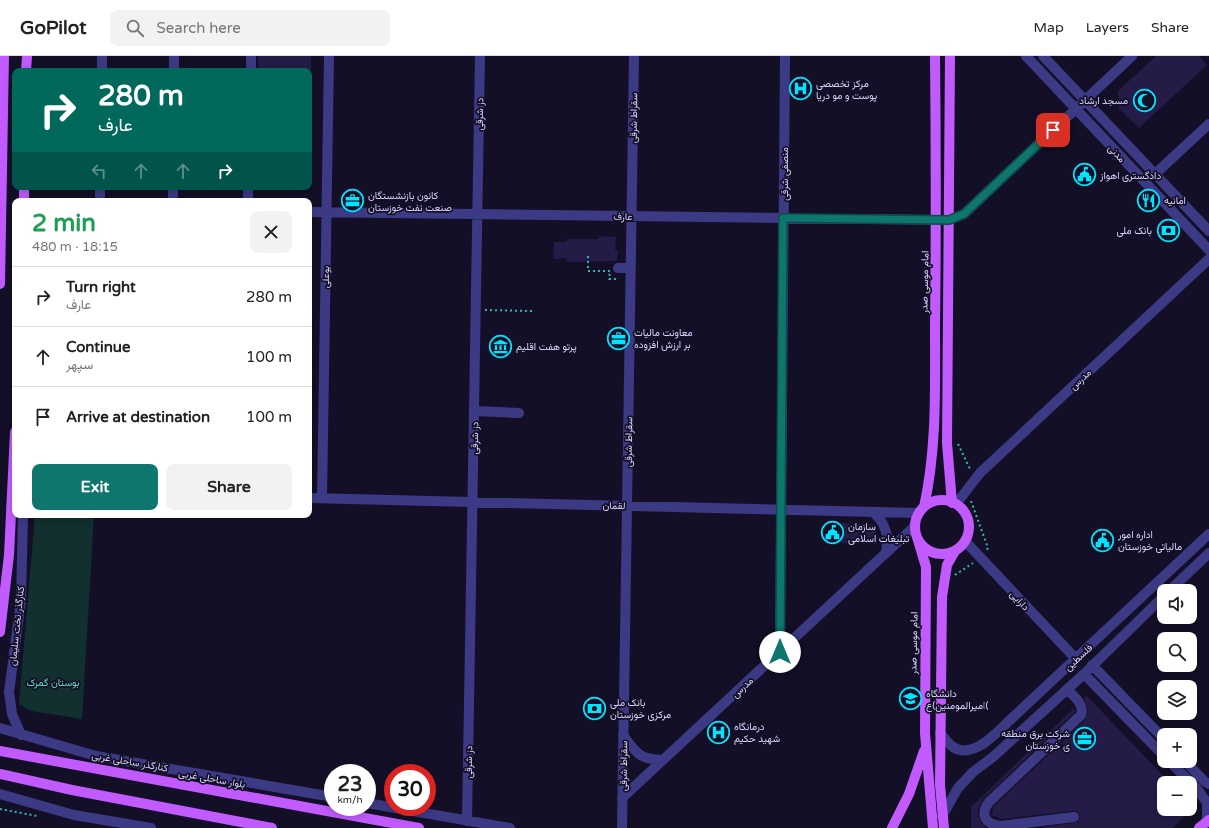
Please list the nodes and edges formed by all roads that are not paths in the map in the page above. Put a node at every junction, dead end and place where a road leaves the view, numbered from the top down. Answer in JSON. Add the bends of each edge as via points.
{"nodes":[{"id":1,"x":4,"y":56,"type":"edge"},
{"id":2,"x":27,"y":56,"type":"edge"},
{"id":3,"x":102,"y":56,"type":"edge"},
{"id":4,"x":174,"y":56,"type":"edge"},
{"id":5,"x":251,"y":56,"type":"edge"},
{"id":6,"x":329,"y":56,"type":"edge"},
{"id":7,"x":480,"y":56,"type":"edge"},
{"id":8,"x":634,"y":56,"type":"edge"},
{"id":9,"x":785,"y":56,"type":"edge"},
{"id":10,"x":935,"y":56,"type":"edge"},
{"id":11,"x":950,"y":56,"type":"edge"},
{"id":12,"x":1026,"y":56,"type":"edge"},
{"id":13,"x":1043,"y":56,"type":"edge"},
{"id":14,"x":1132,"y":56,"type":"edge"},
{"id":15,"x":26,"y":68,"type":"edge"},
{"id":16,"x":102,"y":68,"type":"edge"},
{"id":17,"x":174,"y":68,"type":"edge"},
{"id":18,"x":251,"y":68,"type":"edge"},
{"id":19,"x":1085,"y":100,"type":"junction"},
{"id":20,"x":1075,"y":109,"type":"junction"},
{"id":21,"x":1209,"y":124,"type":"edge"},
{"id":22,"x":1155,"y":174,"type":"junction"},
{"id":23,"x":312,"y":212,"type":"edge"},
{"id":24,"x":326,"y":212,"type":"junction"},
{"id":25,"x":478,"y":214,"type":"junction"},
{"id":26,"x":631,"y":216,"type":"junction"},
{"id":27,"x":783,"y":218,"type":"junction"},
{"id":28,"x":937,"y":220,"type":"junction"},
{"id":29,"x":949,"y":220,"type":"junction"},
{"id":30,"x":1209,"y":231,"type":"edge"},
{"id":31,"x":1209,"y":250,"type":"edge"},
{"id":32,"x":1209,"y":258,"type":"edge"},
{"id":33,"x":618,"y":268,"type":"dead end"},
{"id":34,"x":630,"y":273,"type":"junction"},
{"id":35,"x":0,"y":284,"type":"edge"},
{"id":36,"x":475,"y":411,"type":"junction"},
{"id":37,"x":520,"y":413,"type":"dead end"},
{"id":38,"x":12,"y":494,"type":"edge"},
{"id":39,"x":312,"y":498,"type":"edge"},
{"id":40,"x":322,"y":498,"type":"junction"},
{"id":41,"x":473,"y":502,"type":"junction"},
{"id":42,"x":954,"y":503,"type":"junction"},
{"id":43,"x":627,"y":506,"type":"junction"},
{"id":44,"x":781,"y":510,"type":"junction"},
{"id":45,"x":921,"y":510,"type":"junction"},
{"id":46,"x":873,"y":512,"type":"junction"},
{"id":47,"x":23,"y":518,"type":"edge"},
{"id":48,"x":915,"y":526,"type":"junction"},
{"id":49,"x":1209,"y":534,"type":"edge"},
{"id":50,"x":918,"y":540,"type":"junction"},
{"id":51,"x":965,"y":541,"type":"junction"},
{"id":52,"x":955,"y":551,"type":"junction"},
{"id":53,"x":886,"y":552,"type":"junction"},
{"id":54,"x":1209,"y":553,"type":"edge"},
{"id":55,"x":1176,"y":584,"type":"edge"},
{"id":56,"x":1157,"y":603,"type":"edge"},
{"id":57,"x":0,"y":632,"type":"edge"},
{"id":58,"x":780,"y":652,"type":"junction"},
{"id":59,"x":1076,"y":659,"type":"junction"},
{"id":60,"x":1092,"y":665,"type":"junction"},
{"id":61,"x":1084,"y":674,"type":"junction"},
{"id":62,"x":1067,"y":689,"type":"junction"},
{"id":63,"x":9,"y":692,"type":"junction"},
{"id":64,"x":0,"y":701,"type":"edge"},
{"id":65,"x":0,"y":728,"type":"edge"},
{"id":66,"x":1157,"y":732,"type":"edge"},
{"id":67,"x":940,"y":733,"type":"junction"},
{"id":68,"x":21,"y":735,"type":"junction"},
{"id":69,"x":623,"y":735,"type":"junction"},
{"id":70,"x":983,"y":744,"type":"junction"},
{"id":71,"x":925,"y":747,"type":"junction"},
{"id":72,"x":1157,"y":749,"type":"edge"},
{"id":73,"x":0,"y":751,"type":"edge"},
{"id":74,"x":993,"y":757,"type":"junction"},
{"id":75,"x":121,"y":760,"type":"junction"},
{"id":76,"x":663,"y":760,"type":"junction"},
{"id":77,"x":1176,"y":768,"type":"edge"},
{"id":78,"x":1192,"y":768,"type":"edge"},
{"id":79,"x":0,"y":774,"type":"edge"},
{"id":80,"x":147,"y":778,"type":"junction"},
{"id":81,"x":1209,"y":784,"type":"edge"},
{"id":82,"x":0,"y":794,"type":"edge"},
{"id":83,"x":324,"y":795,"type":"edge"},
{"id":84,"x":622,"y":798,"type":"junction"},
{"id":85,"x":376,"y":805,"type":"edge"},
{"id":86,"x":942,"y":816,"type":"junction"},
{"id":87,"x":1074,"y":817,"type":"dead end"},
{"id":88,"x":467,"y":821,"type":"junction"},
{"id":89,"x":932,"y":823,"type":"edge"},
{"id":90,"x":1205,"y":824,"type":"edge"},
{"id":91,"x":151,"y":828,"type":"edge"},
{"id":92,"x":272,"y":828,"type":"edge"},
{"id":93,"x":420,"y":828,"type":"edge"},
{"id":94,"x":510,"y":828,"type":"edge"},
{"id":95,"x":622,"y":828,"type":"edge"},
{"id":96,"x":892,"y":828,"type":"edge"},
{"id":97,"x":944,"y":828,"type":"edge"}],
"edges":[{"from":1,"to":35,"type":"main road"},
{"from":2,"to":15,"type":"main road"},
{"from":3,"to":16,"type":"street"},
{"from":4,"to":17,"type":"street"},
{"from":5,"to":18,"type":"street"},
{"from":6,"to":24,"type":"street","name":"بوعلی"},
{"from":7,"to":25,"type":"street","name":"دز شرقی"},
{"from":8,"to":26,"type":"street","name":"سقراط شرقی"},
{"from":9,"to":27,"type":"street","name":"منصفی شرقی"},
{"from":10,"to":28,"type":"main road","name":"امام موسی صدر"},
{"from":11,"to":29,"type":"main road"},
{"from":12,"to":20,"type":"street","name":"مدنی"},
{"from":13,"to":19,"type":"street","name":"مدنی"},
{"from":14,"to":19,"type":"street"},
{"from":19,"to":20,"type":"street"},
{"from":19,"to":22,"type":"street","name":"مدنی"},
{"from":20,"to":29,"type":"street","via":[[964,214]]},
{"from":20,"to":31,"type":"street","name":"مدنی"},
{"from":21,"to":22,"type":"street"},
{"from":22,"to":30,"type":"street","name":"مدنی"},
{"from":23,"to":24,"type":"street","name":"عارف"},
{"from":24,"to":25,"type":"street","name":"عارف"},
{"from":24,"to":40,"type":"street","name":"بوعلی"},
{"from":25,"to":26,"type":"street","name":"عارف"},
{"from":25,"to":36,"type":"street","name":"دز شرقی"},
{"from":26,"to":27,"type":"street","name":"عارف"},
{"from":26,"to":34,"type":"street","name":"سقراط شرقی"},
{"from":27,"to":28,"type":"street","name":"عارف"},
{"from":27,"to":44,"type":"street","name":"منصفی شرقی"},
{"from":28,"to":29,"type":"street","name":"عارف"},
{"from":28,"to":45,"type":"main road","name":"امام موسی صدر","via":[[934,443],[929,485]]},
{"from":29,"to":42,"type":"main road","via":[[947,443]]},
{"from":32,"to":42,"type":"street","name":"مدرس","via":[[975,479]]},
{"from":33,"to":34,"type":"street"},
{"from":34,"to":43,"type":"street","name":"سقراط شرقی"},
{"from":36,"to":37,"type":"street"},
{"from":36,"to":41,"type":"street","name":"دز شرقی"},
{"from":38,"to":57,"type":"main road","via":[[9,555]]},
{"from":39,"to":40,"type":"street","name":"لقمان"},
{"from":40,"to":41,"type":"street","name":"لقمان"},
{"from":41,"to":43,"type":"street","name":"لقمان"},
{"from":41,"to":88,"type":"street","name":"دز شرقی"},
{"from":42,"to":45,"type":"main road","via":[[940,500],[931,502]]},
{"from":42,"to":51,"type":"main road","via":[[962,510],[968,521]]},
{"from":43,"to":44,"type":"street","name":"لقمان"},
{"from":43,"to":69,"type":"street","name":"سقراط شرقی"},
{"from":44,"to":46,"type":"street","name":"لقمان"},
{"from":44,"to":58,"type":"street","name":"منصفی شرقی"},
{"from":45,"to":46,"type":"street","name":"لقمان"},
{"from":45,"to":48,"type":"main road"},
{"from":46,"to":53,"type":"street","via":[[886,530]]},
{"from":47,"to":63,"type":"street","name":"کنارگذر تخت سلیمان","via":[[21,600]]},
{"from":48,"to":50,"type":"main road"},
{"from":48,"to":53,"type":"street","name":"مدرس"},
{"from":49,"to":59,"type":"street","name":"فلسطین"},
{"from":50,"to":52,"type":"main road","via":[[930,552],[947,554]]},
{"from":50,"to":71,"type":"main road","name":"امام موسی صدر","via":[[926,567]]},
{"from":51,"to":52,"type":"main road"},
{"from":51,"to":59,"type":"street","name":"دارایی"},
{"from":52,"to":67,"type":"main road","via":[[946,565],[942,597]]},
{"from":53,"to":58,"type":"street","name":"مدرس"},
{"from":54,"to":55,"type":"street"},
{"from":56,"to":60,"type":"street","name":"فلسطین"},
{"from":58,"to":76,"type":"street","name":"مدرس"},
{"from":59,"to":70,"type":"street","name":"فلسطین"},
{"from":60,"to":61,"type":"street","name":"فلسطین"},
{"from":60,"to":66,"type":"street"},
{"from":61,"to":62,"type":"street","name":"فلسطین"},
{"from":61,"to":72,"type":"street"},
{"from":62,"to":74,"type":"street","name":"فلسطین"},
{"from":62,"to":87,"type":"street","via":[[1082,706],[1081,715],[989,802],[984,808],[984,814],[989,823],[1001,826]]},
{"from":63,"to":64,"type":"street"},
{"from":63,"to":68,"type":"street","name":"کنارگذر تخت سلیمان","via":[[12,714]]},
{"from":65,"to":68,"type":"street","name":"کنارگذر ساحلی غربی"},
{"from":67,"to":70,"type":"street","name":"فلسطین","via":[[953,747],[966,751]]},
{"from":67,"to":86,"type":"main road"},
{"from":68,"to":75,"type":"street","name":"کنارگذر ساحلی غربی","via":[[96,756]]},
{"from":69,"to":76,"type":"street","via":[[634,750],[647,759]]},
{"from":69,"to":84,"type":"street","name":"سقراط شرقی"},
{"from":70,"to":74,"type":"street","via":[[981,752],[984,756]]},
{"from":71,"to":89,"type":"main road","name":"امام موسی صدر"},
{"from":71,"to":96,"type":"main road","via":[[909,794]]},
{"from":73,"to":80,"type":"main road","name":"بلوار ساحلی غربی"},
{"from":74,"to":86,"type":"street","name":"فلسطین","via":[[973,772],[958,788]]},
{"from":75,"to":80,"type":"street"},
{"from":75,"to":83,"type":"street","name":"کنارگذر ساحلی غربی"},
{"from":76,"to":84,"type":"street","name":"مدرس"},
{"from":77,"to":90,"type":"street","via":[[1207,803]]},
{"from":78,"to":81,"type":"street"},
{"from":79,"to":92,"type":"main road"},
{"from":80,"to":93,"type":"main road","name":"بلوار ساحلی غربی"},
{"from":82,"to":91,"type":"street","via":[[74,815]]},
{"from":84,"to":95,"type":"street","name":"سقراط شرقی"},
{"from":85,"to":88,"type":"street"},
{"from":86,"to":97,"type":"main road"},
{"from":88,"to":94,"type":"street"}]}
